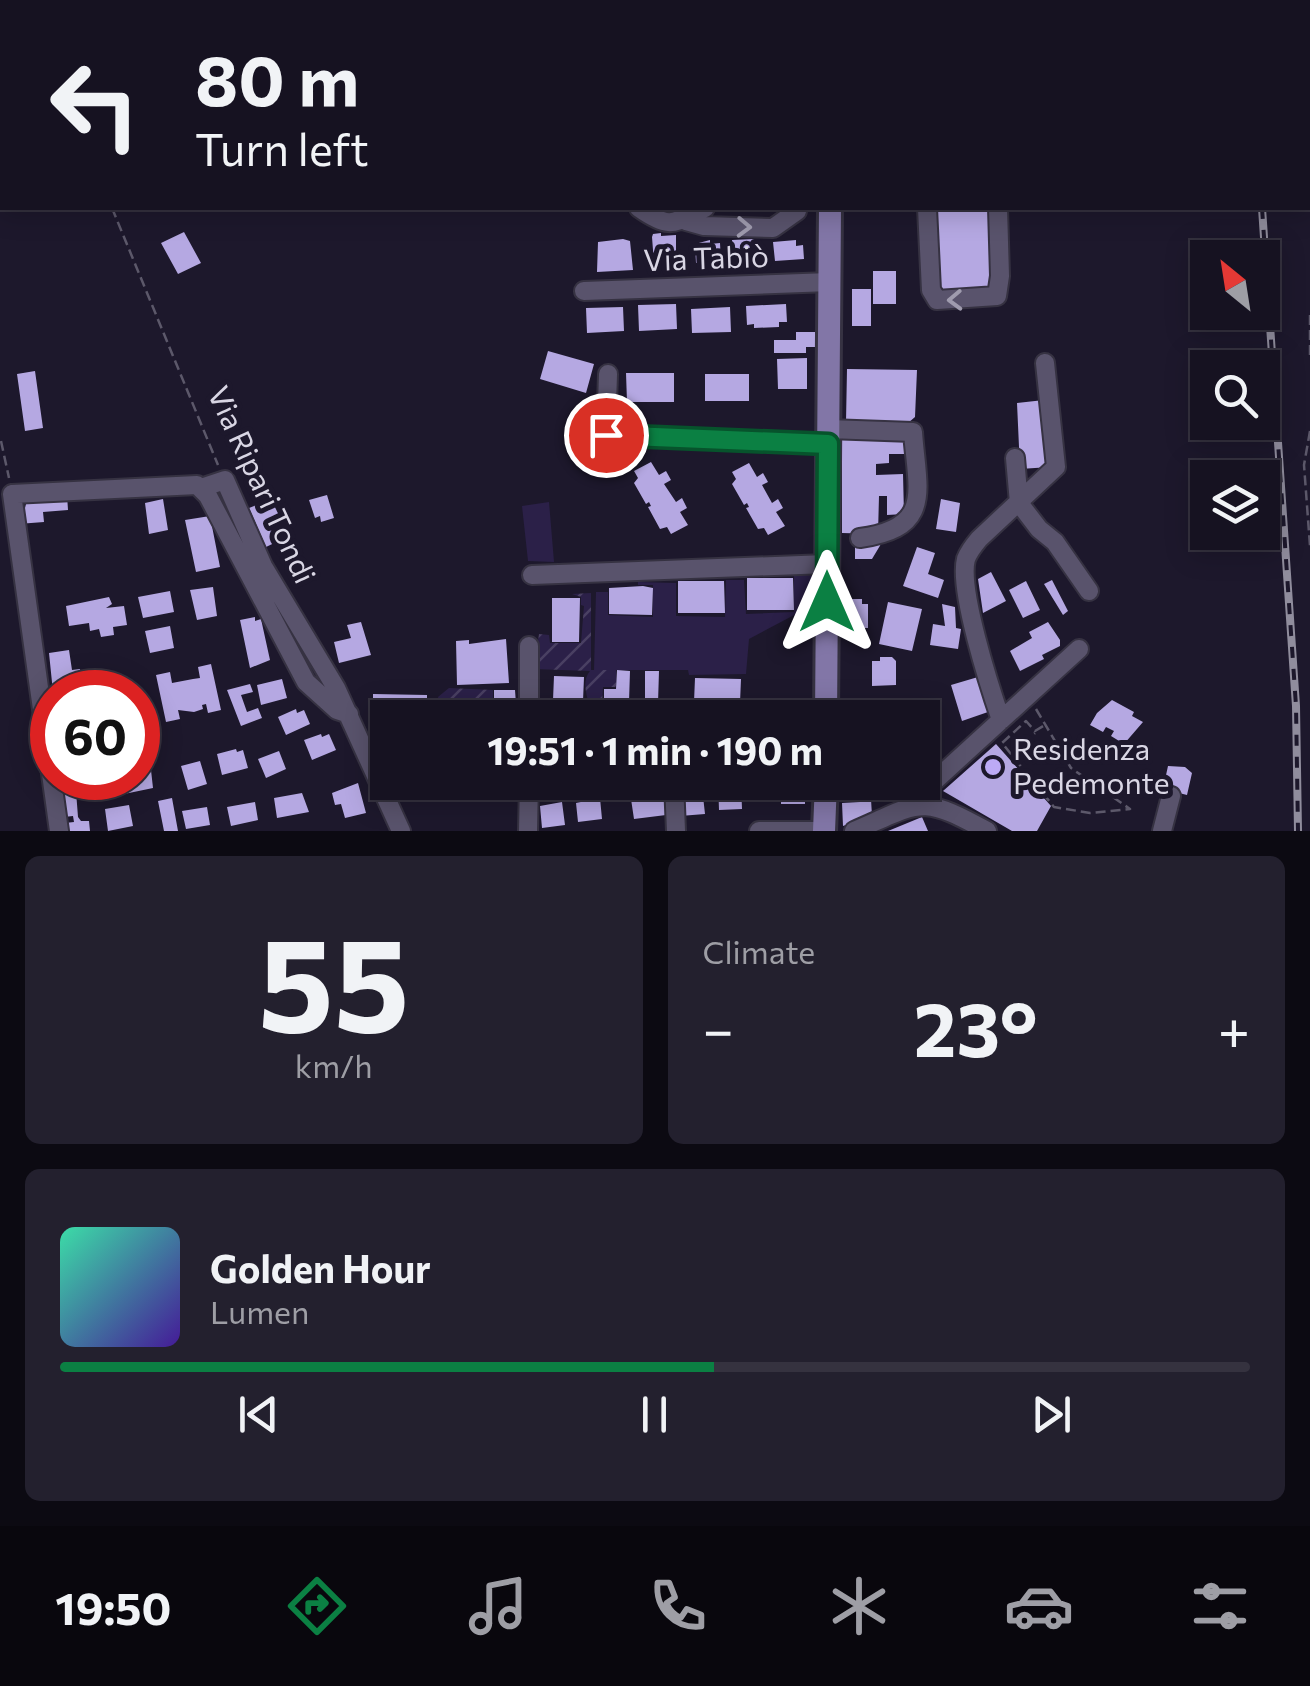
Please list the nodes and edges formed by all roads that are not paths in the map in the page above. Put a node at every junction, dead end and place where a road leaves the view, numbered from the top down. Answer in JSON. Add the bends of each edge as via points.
{"nodes":[{"id":1,"x":644,"y":210,"type":"edge"},
{"id":2,"x":701,"y":210,"type":"edge"},
{"id":3,"x":794,"y":210,"type":"edge"},
{"id":4,"x":830,"y":210,"type":"edge"},
{"id":5,"x":927,"y":210,"type":"edge"},
{"id":6,"x":998,"y":210,"type":"edge"},
{"id":7,"x":686,"y":221,"type":"junction"},
{"id":8,"x":830,"y":282,"type":"junction"},
{"id":9,"x":584,"y":291,"type":"dead end"},
{"id":10,"x":1044,"y":364,"type":"dead end"},
{"id":11,"x":608,"y":374,"type":"dead end"},
{"id":12,"x":828,"y":436,"type":"junction"},
{"id":13,"x":1015,"y":458,"type":"dead end"},
{"id":14,"x":201,"y":488,"type":"junction"},
{"id":15,"x":1025,"y":498,"type":"junction"},
{"id":16,"x":860,"y":538,"type":"dead end"},
{"id":17,"x":827,"y":564,"type":"junction"},
{"id":18,"x":532,"y":575,"type":"dead end"},
{"id":19,"x":1089,"y":591,"type":"dead end"},
{"id":20,"x":528,"y":646,"type":"dead end"},
{"id":21,"x":1078,"y":648,"type":"dead end"},
{"id":22,"x":529,"y":700,"type":"edge"},
{"id":23,"x":826,"y":700,"type":"edge"},
{"id":24,"x":349,"y":714,"type":"junction"},
{"id":25,"x":1001,"y":720,"type":"junction"},
{"id":26,"x":1172,"y":796,"type":"dead end"},
{"id":27,"x":529,"y":800,"type":"edge"},
{"id":28,"x":675,"y":800,"type":"edge"},
{"id":29,"x":825,"y":800,"type":"edge"},
{"id":30,"x":922,"y":804,"type":"junction"},
{"id":31,"x":59,"y":831,"type":"edge"},
{"id":32,"x":401,"y":831,"type":"edge"},
{"id":33,"x":528,"y":831,"type":"edge"},
{"id":34,"x":676,"y":831,"type":"edge"},
{"id":35,"x":759,"y":831,"type":"edge"},
{"id":36,"x":815,"y":831,"type":"edge"},
{"id":37,"x":824,"y":831,"type":"edge"},
{"id":38,"x":854,"y":831,"type":"edge"},
{"id":39,"x":987,"y":831,"type":"edge"},
{"id":40,"x":1162,"y":831,"type":"edge"}],
"edges":[{"from":1,"to":7,"type":"street","via":[[661,220]]},
{"from":2,"to":7,"type":"street"},
{"from":7,"to":3,"type":"street","one_way":true,"via":[[772,228]]},
{"from":4,"to":8,"type":"main road"},
{"from":6,"to":5,"type":"street","one_way":true,"via":[[998,296],[938,300]]},
{"from":8,"to":9,"type":"street","name":"Via Tabiò"},
{"from":8,"to":12,"type":"main road"},
{"from":10,"to":15,"type":"street","via":[[1058,461]]},
{"from":11,"to":12,"type":"street","via":[[606,435]]},
{"from":12,"to":16,"type":"street","via":[[912,432],[913,516],[902,527]]},
{"from":12,"to":17,"type":"main road"},
{"from":13,"to":15,"type":"street"},
{"from":14,"to":24,"type":"street","via":[[306,682]]},
{"from":14,"to":24,"type":"street","name":"Via Ripari Tondi","via":[[224,480],[263,566]]},
{"from":14,"to":31,"type":"street","via":[[187,483],[12,494]]},
{"from":15,"to":19,"type":"street","via":[[1038,529]]},
{"from":15,"to":25,"type":"street","via":[[973,546],[965,566]]},
{"from":17,"to":18,"type":"street"},
{"from":17,"to":23,"type":"main road"},
{"from":20,"to":22,"type":"street"},
{"from":21,"to":25,"type":"street"},
{"from":24,"to":32,"type":"street","name":"Via Ripari Tondi"},
{"from":25,"to":30,"type":"street","via":[[924,792]]},
{"from":26,"to":40,"type":"street"},
{"from":27,"to":33,"type":"street"},
{"from":28,"to":34,"type":"street"},
{"from":29,"to":37,"type":"main road"},
{"from":30,"to":38,"type":"street"},
{"from":30,"to":39,"type":"street"},
{"from":35,"to":36,"type":"street"}]}
